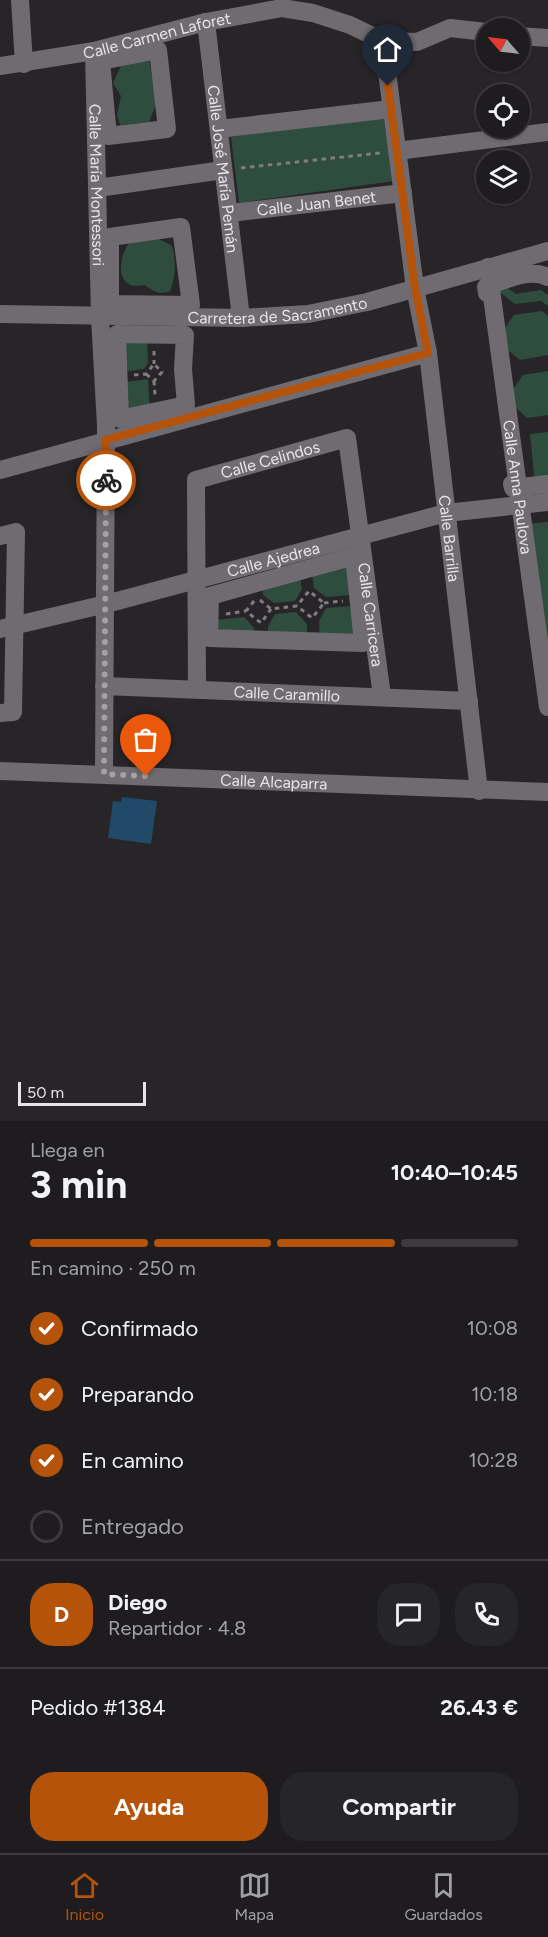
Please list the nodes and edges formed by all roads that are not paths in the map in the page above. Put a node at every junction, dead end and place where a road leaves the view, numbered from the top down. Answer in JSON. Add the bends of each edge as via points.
{"nodes":[{"id":1,"x":20,"y":0,"type":"edge"},
{"id":2,"x":206,"y":22,"type":"junction"},
{"id":3,"x":476,"y":31,"type":"edge"},
{"id":4,"x":530,"y":37,"type":"edge"},
{"id":5,"x":548,"y":38,"type":"edge"},
{"id":6,"x":384,"y":40,"type":"junction"},
{"id":7,"x":94,"y":51,"type":"junction"},
{"id":8,"x":24,"y":64,"type":"junction"},
{"id":9,"x":0,"y":66,"type":"edge"},
{"id":10,"x":391,"y":108,"type":"junction"},
{"id":11,"x":219,"y":129,"type":"junction"},
{"id":12,"x":548,"y":132,"type":"edge"},
{"id":13,"x":108,"y":136,"type":"joint"},
{"id":14,"x":397,"y":152,"type":"junction"},
{"id":15,"x":224,"y":170,"type":"junction"},
{"id":16,"x":98,"y":188,"type":"junction"},
{"id":17,"x":403,"y":193,"type":"junction"},
{"id":18,"x":230,"y":213,"type":"junction"},
{"id":19,"x":548,"y":251,"type":"edge"},
{"id":20,"x":488,"y":267,"type":"junction"},
{"id":21,"x":548,"y":277,"type":"edge"},
{"id":22,"x":491,"y":286,"type":"junction"},
{"id":23,"x":415,"y":288,"type":"junction"},
{"id":24,"x":105,"y":310,"type":"junction"},
{"id":25,"x":0,"y":314,"type":"edge"},
{"id":26,"x":241,"y":318,"type":"junction"},
{"id":27,"x":428,"y":353,"type":"junction"},
{"id":28,"x":186,"y":405,"type":"joint"},
{"id":29,"x":105,"y":440,"type":"junction"},
{"id":30,"x":0,"y":470,"type":"edge"},
{"id":31,"x":548,"y":484,"type":"edge"},
{"id":32,"x":520,"y":496,"type":"junction"},
{"id":33,"x":548,"y":502,"type":"edge"},
{"id":34,"x":446,"y":513,"type":"junction"},
{"id":35,"x":362,"y":535,"type":"junction"},
{"id":36,"x":0,"y":536,"type":"edge"},
{"id":37,"x":198,"y":580,"type":"junction"},
{"id":38,"x":106,"y":604,"type":"junction"},
{"id":39,"x":8,"y":627,"type":"edge"},
{"id":40,"x":209,"y":638,"type":"joint"},
{"id":41,"x":104,"y":686,"type":"junction"},
{"id":42,"x":197,"y":689,"type":"junction"},
{"id":43,"x":382,"y":696,"type":"junction"},
{"id":44,"x":469,"y":701,"type":"junction"},
{"id":45,"x":548,"y":707,"type":"edge"},
{"id":46,"x":0,"y":713,"type":"edge"},
{"id":47,"x":0,"y":771,"type":"edge"},
{"id":48,"x":104,"y":774,"type":"junction"},
{"id":49,"x":479,"y":791,"type":"junction"},
{"id":50,"x":548,"y":792,"type":"edge"}],
"edges":[{"from":1,"to":8,"type":"street"},
{"from":2,"to":6,"type":"street","name":"Calle Carmen Laforet","via":[[282,8],[332,19]]},
{"from":2,"to":7,"type":"street","name":"Calle Carmen Laforet"},
{"from":2,"to":11,"type":"street","name":"Calle José María Pemán"},
{"from":3,"to":6,"type":"street","name":"Calle Carmen Laforet","via":[[450,28],[417,42]]},
{"from":4,"to":5,"type":"street"},
{"from":6,"to":10,"type":"street","name":"Calle Barrilla"},
{"from":7,"to":8,"type":"street","name":"Calle Carmen Laforet"},
{"from":7,"to":16,"type":"street","name":"Calle María Montessori"},
{"from":8,"to":9,"type":"street","name":"Calle Carmen Laforet"},
{"from":10,"to":11,"type":"street"},
{"from":10,"to":14,"type":"street","name":"Calle Barrilla"},
{"from":11,"to":15,"type":"street","name":"Calle José María Pemán"},
{"from":12,"to":14,"type":"street"},
{"from":13,"to":13,"type":"street","via":[[167,129],[158,50],[101,61]]},
{"from":14,"to":17,"type":"street","name":"Calle Barrilla"},
{"from":15,"to":16,"type":"street"},
{"from":15,"to":18,"type":"street","name":"Calle José María Pemán"},
{"from":16,"to":24,"type":"street","name":"Calle María Montessori"},
{"from":17,"to":18,"type":"street","name":"Calle Juan Benet"},
{"from":17,"to":23,"type":"street","name":"Calle Barrilla"},
{"from":18,"to":26,"type":"street","name":"Calle José María Pemán"},
{"from":19,"to":20,"type":"street","name":"Carretera de Sacramento"},
{"from":20,"to":22,"type":"street","name":"Calle Anna Paulova"},
{"from":20,"to":23,"type":"street","name":"Carretera de Sacramento"},
{"from":21,"to":22,"type":"street","via":[[537,272]]},
{"from":22,"to":32,"type":"street","name":"Calle Anna Paulova"},
{"from":23,"to":26,"type":"street","name":"Carretera de Sacramento","via":[[308,314]]},
{"from":23,"to":27,"type":"street","name":"Calle Barrilla"},
{"from":24,"to":24,"type":"street","via":[[110,237],[182,227],[191,305]]},
{"from":24,"to":25,"type":"street","name":"Carretera de Sacramento"},
{"from":24,"to":26,"type":"street","name":"Carretera de Sacramento"},
{"from":24,"to":29,"type":"street"},
{"from":27,"to":29,"type":"street"},
{"from":27,"to":34,"type":"street","name":"Calle Barrilla"},
{"from":28,"to":28,"type":"street","via":[[185,335],[117,334],[120,419]]},
{"from":29,"to":30,"type":"street"},
{"from":29,"to":38,"type":"street"},
{"from":31,"to":32,"type":"street"},
{"from":32,"to":33,"type":"street","name":"Calle Ajedrea"},
{"from":32,"to":34,"type":"street","name":"Calle Ajedrea"},
{"from":32,"to":45,"type":"street","name":"Calle Anna Paulova"},
{"from":34,"to":35,"type":"street","name":"Calle Ajedrea"},
{"from":34,"to":44,"type":"street","name":"Calle Barrilla"},
{"from":35,"to":37,"type":"street","name":"Calle Ajedrea"},
{"from":35,"to":37,"type":"street","name":"Calle Celindos","via":[[347,438],[195,480]]},
{"from":35,"to":43,"type":"street","name":"Calle Carricera"},
{"from":36,"to":39,"type":"street","via":[[16,532]]},
{"from":37,"to":38,"type":"street","name":"Calle Ajedrea"},
{"from":37,"to":42,"type":"street"},
{"from":38,"to":39,"type":"street","name":"Calle Ajedrea"},
{"from":38,"to":41,"type":"street"},
{"from":39,"to":46,"type":"street","via":[[13,712]]},
{"from":40,"to":40,"type":"street","via":[[363,643],[354,556],[210,596]]},
{"from":41,"to":42,"type":"street","name":"Calle Caramillo"},
{"from":41,"to":48,"type":"street"},
{"from":42,"to":43,"type":"street","name":"Calle Caramillo"},
{"from":43,"to":44,"type":"street","name":"Calle Caramillo"},
{"from":44,"to":49,"type":"street","name":"Calle Barrilla"},
{"from":47,"to":48,"type":"street","name":"Calle Alcaparra"},
{"from":48,"to":49,"type":"street","name":"Calle Alcaparra"},
{"from":49,"to":50,"type":"street","name":"Calle Alcaparra"}]}
